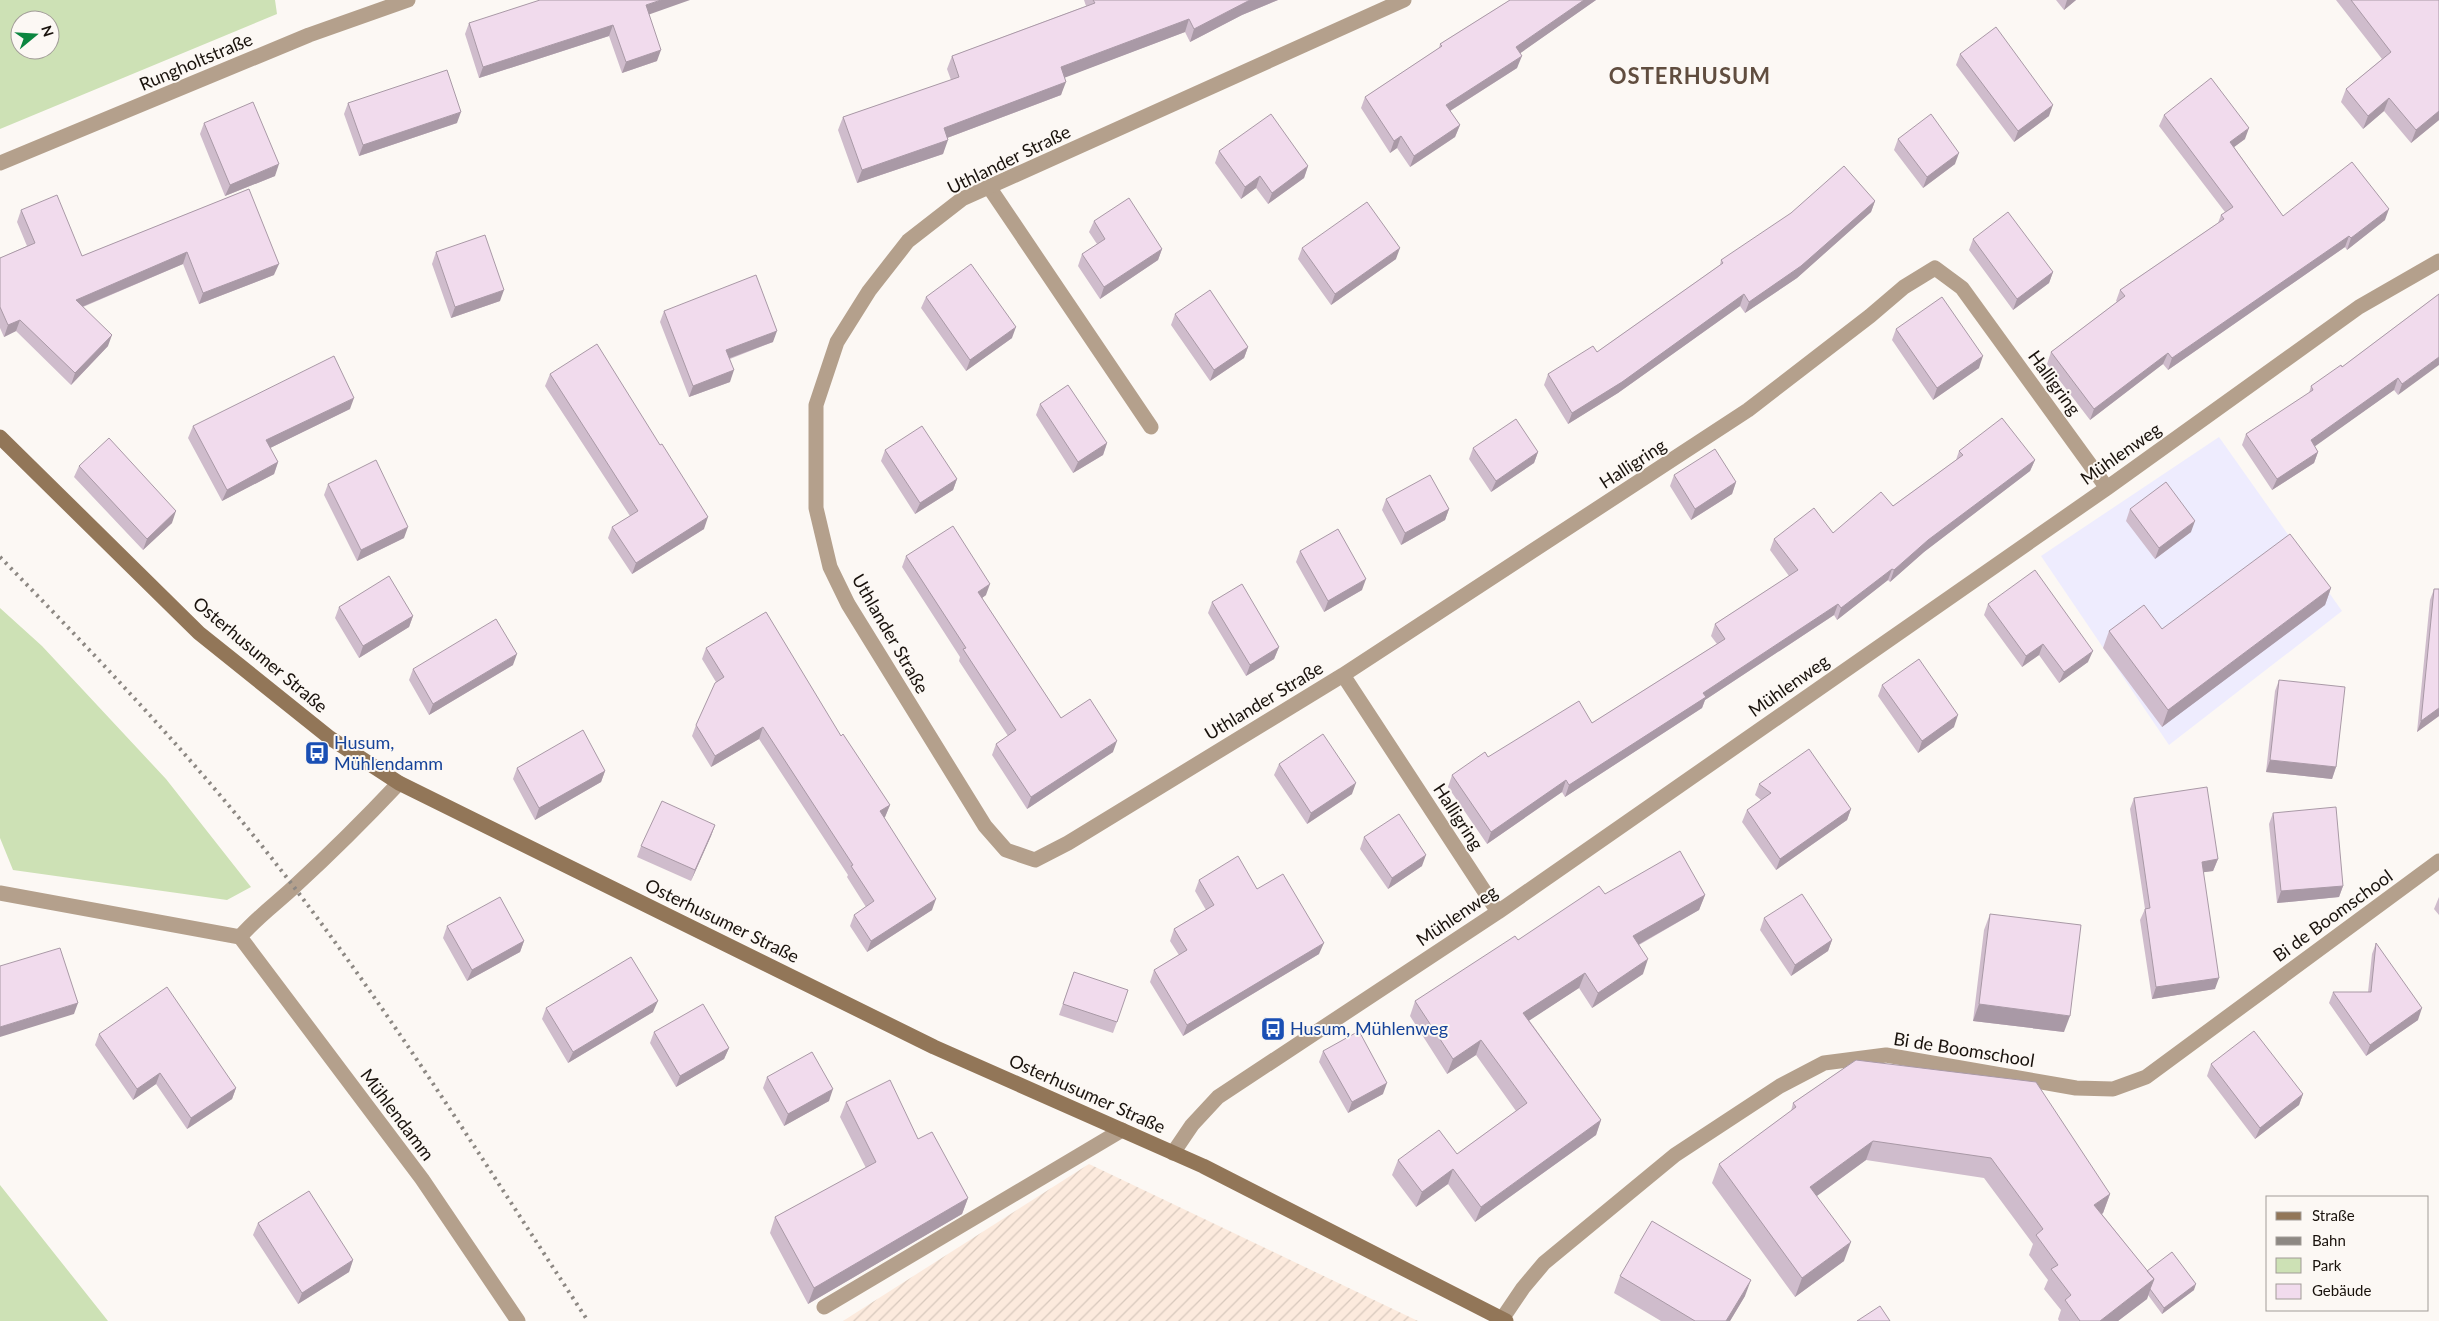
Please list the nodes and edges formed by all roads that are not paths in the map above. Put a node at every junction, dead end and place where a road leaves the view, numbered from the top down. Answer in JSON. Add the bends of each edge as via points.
{"nodes":[{"id":1,"x":408,"y":0,"type":"edge"},
{"id":2,"x":1404,"y":0,"type":"edge"},
{"id":3,"x":0,"y":163,"type":"edge"},
{"id":4,"x":989,"y":187,"type":"junction"},
{"id":5,"x":2439,"y":261,"type":"edge"},
{"id":6,"x":1151,"y":427,"type":"dead end"},
{"id":7,"x":0,"y":437,"type":"edge"},
{"id":8,"x":2107,"y":488,"type":"junction"},
{"id":9,"x":1343,"y":675,"type":"junction"},
{"id":10,"x":399,"y":783,"type":"junction"},
{"id":11,"x":2439,"y":860,"type":"edge"},
{"id":12,"x":0,"y":893,"type":"edge"},
{"id":13,"x":1498,"y":912,"type":"junction"},
{"id":14,"x":240,"y":937,"type":"junction"},
{"id":15,"x":1122,"y":1130,"type":"junction"},
{"id":16,"x":1173,"y":1153,"type":"junction"},
{"id":17,"x":824,"y":1307,"type":"edge"},
{"id":18,"x":1504,"y":1320,"type":"edge"},
{"id":19,"x":518,"y":1321,"type":"edge"}],
"edges":[{"from":1,"to":3,"type":"street","name":"Rungholtstraße","via":[[309,35]]},
{"from":2,"to":4,"type":"street","name":"Uthlander Straße"},
{"from":4,"to":6,"type":"street"},
{"from":4,"to":9,"type":"street","name":"Uthlander Straße","via":[[962,199],[908,241],[869,291],[837,342],[816,405],[815,452],[816,508],[830,567],[848,604],[985,826],[1006,850],[1035,860]]},
{"from":5,"to":8,"type":"street","name":"Mühlenweg","via":[[2359,307]]},
{"from":7,"to":10,"type":"street","name":"Osterhusumer Straße","via":[[200,633],[330,738]]},
{"from":8,"to":9,"type":"street","name":"Halligring","via":[[1962,288],[1935,268],[1904,287],[1748,410]]},
{"from":8,"to":13,"type":"street","name":"Mühlenweg"},
{"from":9,"to":13,"type":"street","name":"Halligring"},
{"from":10,"to":14,"type":"street"},
{"from":10,"to":15,"type":"street","name":"Osterhusumer Straße","via":[[934,1047]]},
{"from":11,"to":18,"type":"street","name":"Bi de Boomschool","via":[[2146,1077],[2114,1088],[2076,1088],[1886,1055],[1824,1063],[1780,1086],[1675,1155],[1544,1263],[1523,1288]]},
{"from":12,"to":14,"type":"street"},
{"from":13,"to":16,"type":"street","name":"Mühlenweg","via":[[1218,1097],[1192,1125]]},
{"from":14,"to":19,"type":"street","name":"Mühlendamm","via":[[422,1179]]},
{"from":15,"to":16,"type":"street","name":"Osterhusumer Straße"},
{"from":15,"to":17,"type":"street"},
{"from":16,"to":18,"type":"street","name":"Osterhusumer Straße"}]}
